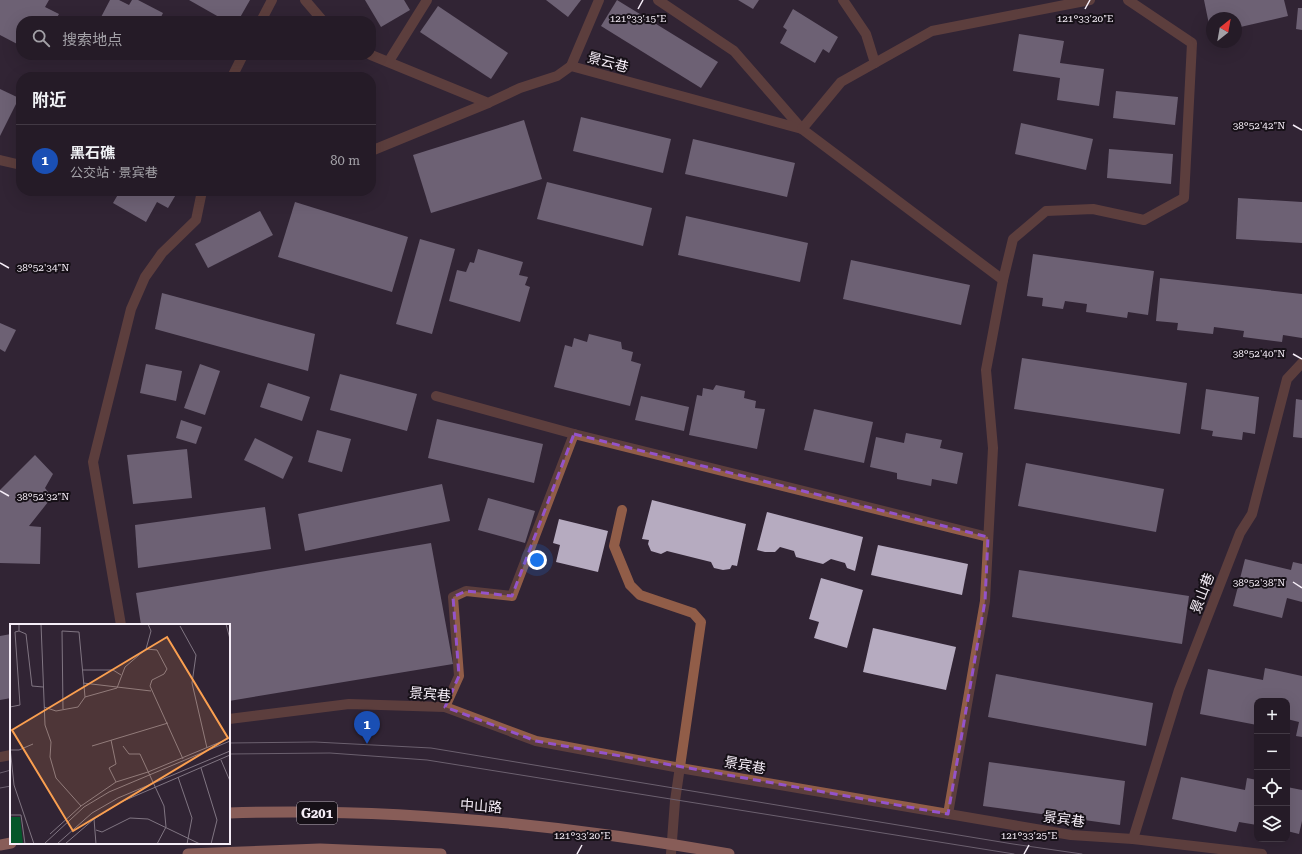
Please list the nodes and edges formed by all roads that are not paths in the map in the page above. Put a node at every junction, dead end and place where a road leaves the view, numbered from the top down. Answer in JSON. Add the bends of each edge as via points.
{"nodes":[{"id":1,"x":272,"y":0,"type":"edge"},
{"id":2,"x":305,"y":0,"type":"edge"},
{"id":3,"x":427,"y":0,"type":"edge"},
{"id":4,"x":599,"y":0,"type":"edge"},
{"id":5,"x":658,"y":0,"type":"edge"},
{"id":6,"x":843,"y":0,"type":"edge"},
{"id":7,"x":1090,"y":0,"type":"edge"},
{"id":8,"x":1128,"y":0,"type":"edge"},
{"id":9,"x":264,"y":16,"type":"edge"},
{"id":10,"x":319,"y":16,"type":"edge"},
{"id":11,"x":376,"y":57,"type":"edge"},
{"id":12,"x":240,"y":60,"type":"edge"},
{"id":13,"x":389,"y":61,"type":"junction"},
{"id":14,"x":875,"y":63,"type":"junction"},
{"id":15,"x":571,"y":66,"type":"junction"},
{"id":16,"x":234,"y":72,"type":"edge"},
{"id":17,"x":488,"y":103,"type":"junction"},
{"id":18,"x":802,"y":129,"type":"junction"},
{"id":19,"x":376,"y":148,"type":"edge"},
{"id":20,"x":0,"y":160,"type":"edge"},
{"id":21,"x":16,"y":164,"type":"edge"},
{"id":22,"x":201,"y":196,"type":"edge"},
{"id":23,"x":1003,"y":280,"type":"junction"},
{"id":24,"x":1302,"y":363,"type":"edge"},
{"id":25,"x":436,"y":396,"type":"dead end"},
{"id":26,"x":574,"y":434,"type":"junction"},
{"id":27,"x":622,"y":510,"type":"dead end"},
{"id":28,"x":988,"y":537,"type":"junction"},
{"id":29,"x":122,"y":624,"type":"edge"},
{"id":30,"x":445,"y":707,"type":"junction"},
{"id":31,"x":230,"y":719,"type":"edge"},
{"id":32,"x":10,"y":755,"type":"edge"},
{"id":33,"x":0,"y":757,"type":"edge"},
{"id":34,"x":680,"y":768,"type":"junction"},
{"id":35,"x":230,"y":813,"type":"edge"},
{"id":36,"x":948,"y":814,"type":"junction"},
{"id":37,"x":1133,"y":839,"type":"junction"},
{"id":38,"x":10,"y":843,"type":"edge"},
{"id":39,"x":0,"y":845,"type":"edge"},
{"id":40,"x":672,"y":850,"type":"edge"},
{"id":41,"x":188,"y":854,"type":"edge"},
{"id":42,"x":442,"y":854,"type":"edge"},
{"id":43,"x":729,"y":854,"type":"edge"},
{"id":44,"x":1262,"y":854,"type":"edge"}],
"edges":[{"from":1,"to":9,"type":"street"},
{"from":2,"to":10,"type":"street"},
{"from":3,"to":13,"type":"street"},
{"from":4,"to":15,"type":"street"},
{"from":5,"to":18,"type":"street","via":[[734,51]]},
{"from":6,"to":14,"type":"street","via":[[866,34]]},
{"from":7,"to":14,"type":"street","via":[[932,31]]},
{"from":8,"to":23,"type":"street","via":[[1192,43],[1184,198],[1144,220],[1093,209],[1046,211],[1013,239]]},
{"from":11,"to":13,"type":"street"},
{"from":12,"to":16,"type":"street"},
{"from":13,"to":17,"type":"street"},
{"from":14,"to":18,"type":"street","via":[[841,82]]},
{"from":15,"to":17,"type":"street","name":"景云巷","via":[[557,76],[520,88]]},
{"from":15,"to":18,"type":"street","name":"景云巷"},
{"from":17,"to":19,"type":"street","name":"景云巷"},
{"from":18,"to":23,"type":"street"},
{"from":20,"to":21,"type":"street"},
{"from":22,"to":29,"type":"street","via":[[196,220],[162,253],[145,277],[131,309],[93,462]]},
{"from":23,"to":28,"type":"street","via":[[986,370],[992,448]]},
{"from":24,"to":37,"type":"street","name":"景山巷","via":[[1287,379],[1252,514],[1240,533],[1179,690]]},
{"from":25,"to":26,"type":"street"},
{"from":26,"to":28,"type":"street"},
{"from":26,"to":30,"type":"street","via":[[512,596],[466,591],[453,597],[459,676]]},
{"from":27,"to":34,"type":"street","via":[[614,546],[630,586],[640,595],[693,613],[701,622]]},
{"from":28,"to":36,"type":"street","via":[[985,601]]},
{"from":30,"to":31,"type":"street","name":"景宾巷","via":[[349,704]]},
{"from":30,"to":34,"type":"street","name":"景宾巷","via":[[536,741]]},
{"from":32,"to":33,"type":"street"},
{"from":34,"to":36,"type":"street","name":"景宾巷"},
{"from":34,"to":40,"type":"street"},
{"from":35,"to":40,"type":"highway","name":"中山路","number":"G201","via":[[337,813],[496,822]]},
{"from":36,"to":37,"type":"street","name":"景宾巷","via":[[1071,835]]},
{"from":37,"to":44,"type":"street","name":"景宾巷"},
{"from":38,"to":39,"type":"highway"},
{"from":40,"to":43,"type":"highway","name":"中山路","number":"G201"},
{"from":41,"to":42,"type":"highway","via":[[320,849]]}]}
